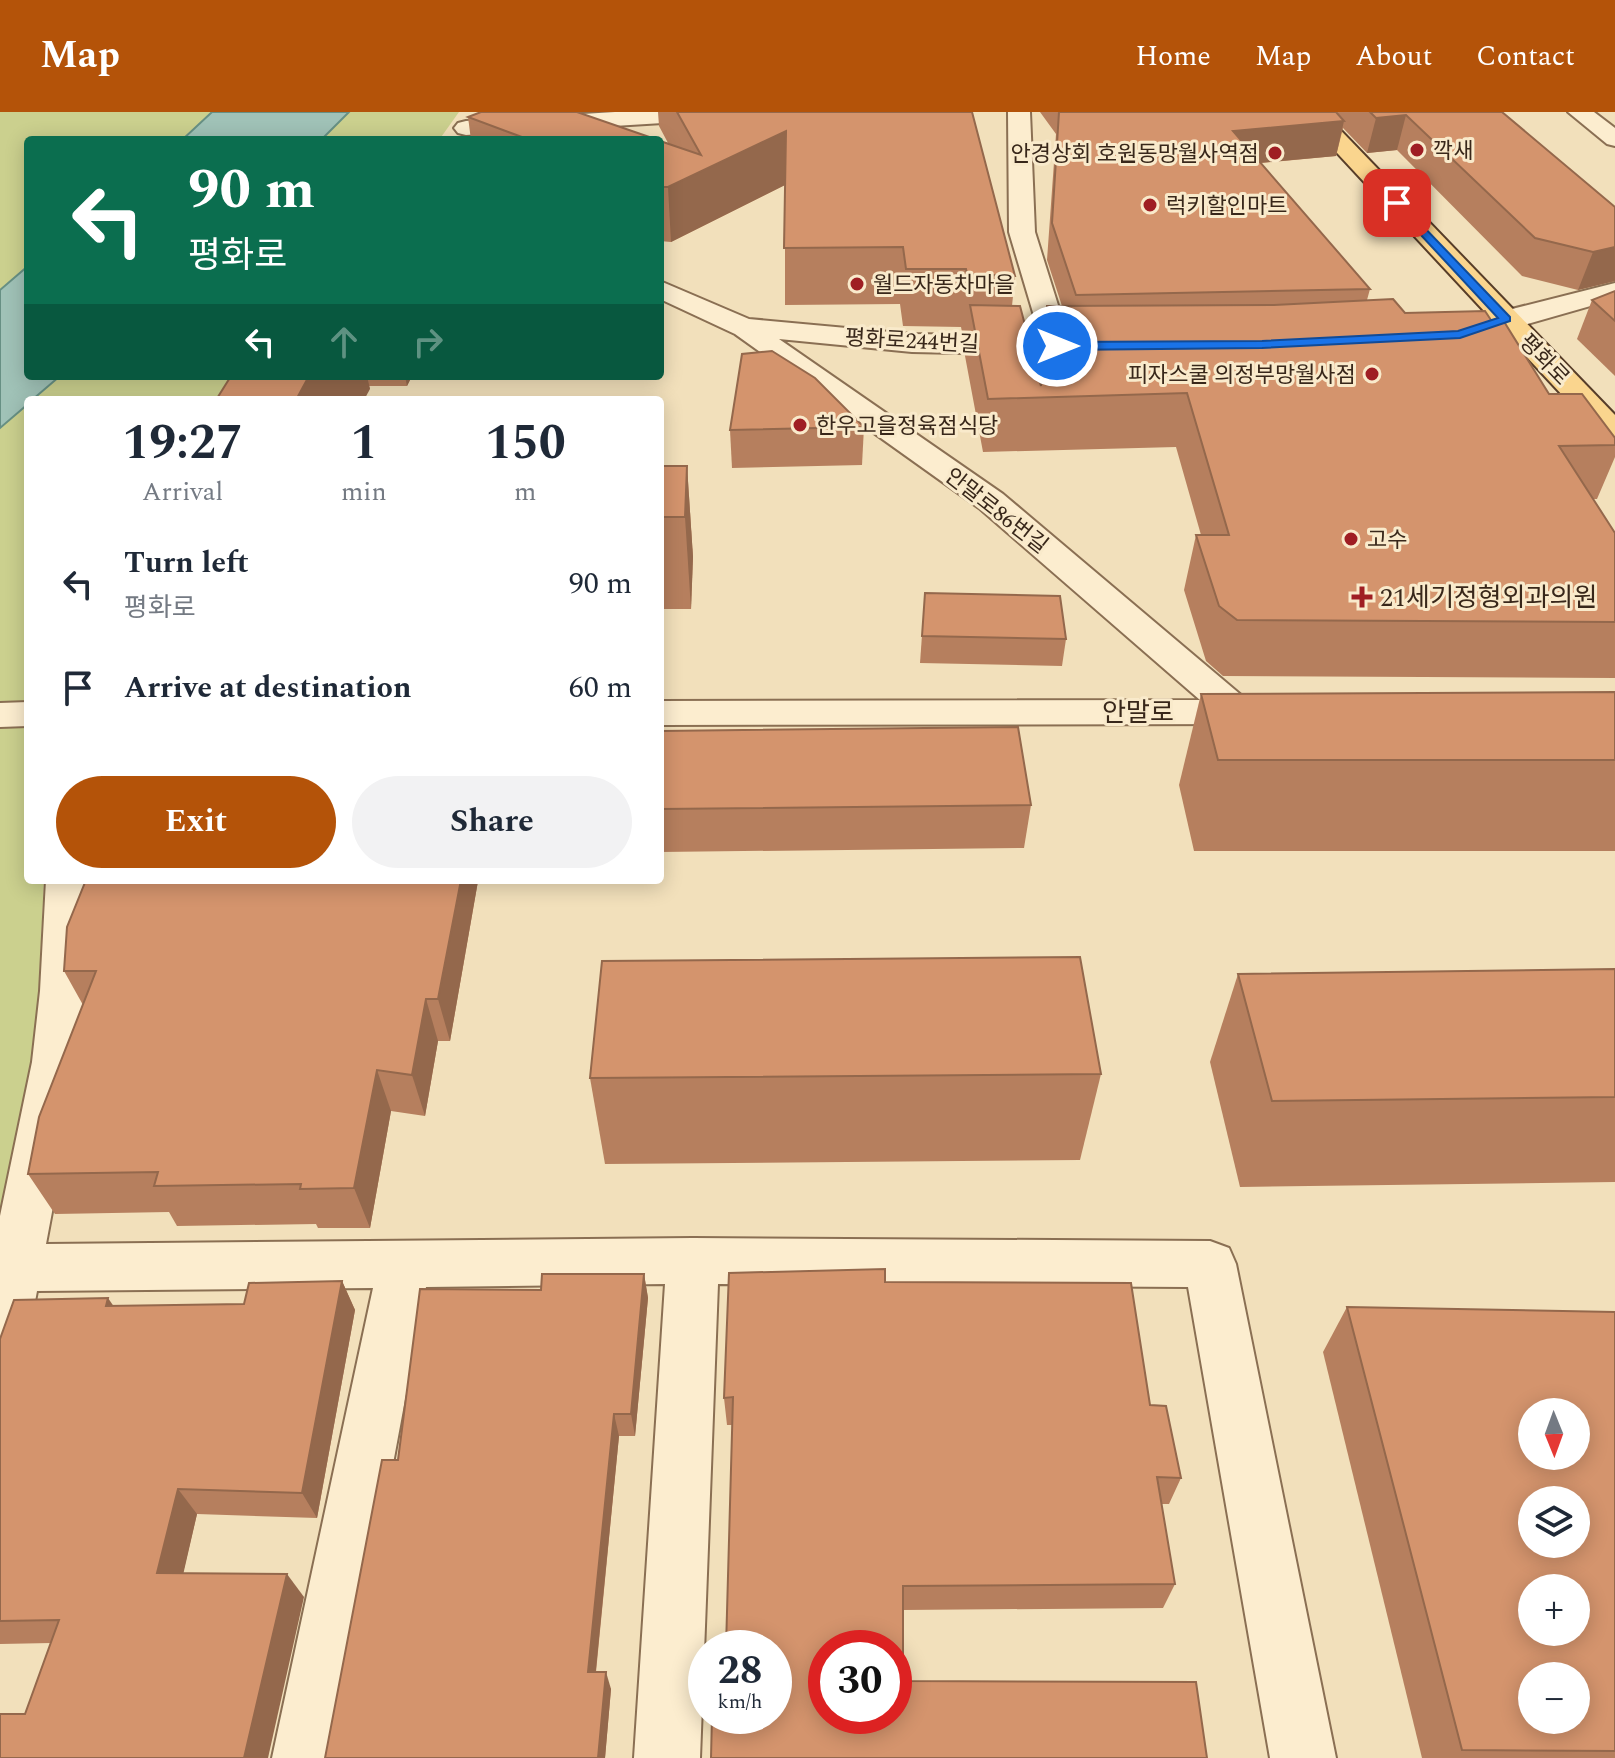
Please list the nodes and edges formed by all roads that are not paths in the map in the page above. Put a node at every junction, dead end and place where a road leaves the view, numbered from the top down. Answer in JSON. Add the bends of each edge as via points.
{"nodes":[{"id":1,"x":728,"y":112,"type":"edge"},
{"id":2,"x":1019,"y":112,"type":"edge"},
{"id":3,"x":1310,"y":112,"type":"edge"},
{"id":4,"x":1579,"y":112,"type":"edge"},
{"id":5,"x":466,"y":127,"type":"edge"},
{"id":6,"x":1615,"y":139,"type":"edge"},
{"id":7,"x":664,"y":291,"type":"edge"},
{"id":8,"x":1615,"y":291,"type":"edge"},
{"id":9,"x":1506,"y":319,"type":"junction"},
{"id":10,"x":743,"y":327,"type":"junction"},
{"id":11,"x":1429,"y":336,"type":"edge"},
{"id":12,"x":1136,"y":345,"type":"edge"},
{"id":13,"x":1057,"y":346,"type":"junction"},
{"id":14,"x":1615,"y":433,"type":"edge"},
{"id":15,"x":1237,"y":711,"type":"junction"},
{"id":16,"x":1284,"y":712,"type":"edge"},
{"id":17,"x":664,"y":713,"type":"edge"},
{"id":18,"x":67,"y":884,"type":"edge"},
{"id":19,"x":693,"y":1261,"type":"junction"},
{"id":20,"x":404,"y":1265,"type":"junction"},
{"id":21,"x":18,"y":1268,"type":"junction"},
{"id":22,"x":0,"y":1345,"type":"edge"},
{"id":23,"x":305,"y":1758,"type":"edge"},
{"id":24,"x":667,"y":1758,"type":"edge"},
{"id":25,"x":1303,"y":1758,"type":"edge"}],
"edges":[{"from":1,"to":5,"type":"street"},
{"from":2,"to":13,"type":"street","via":[[1022,232]]},
{"from":3,"to":9,"type":"main road","name":"평화로"},
{"from":4,"to":6,"type":"street"},
{"from":7,"to":10,"type":"street","name":"평화로244번길"},
{"from":8,"to":9,"type":"street"},
{"from":9,"to":11,"type":"street","via":[[1460,334]]},
{"from":9,"to":14,"type":"main road","name":"평화로"},
{"from":10,"to":13,"type":"street","name":"평화로244번길","via":[[912,343]]},
{"from":10,"to":15,"type":"street","name":"안말로86번길","via":[[991,501]]},
{"from":12,"to":13,"type":"street","name":"평화로244번길"},
{"from":15,"to":16,"type":"street","name":"안말로"},
{"from":15,"to":17,"type":"street","name":"안말로"},
{"from":18,"to":21,"type":"street","via":[[56,1062]]},
{"from":19,"to":20,"type":"street"},
{"from":19,"to":24,"type":"street"},
{"from":19,"to":25,"type":"street","via":[[1210,1264]]},
{"from":20,"to":21,"type":"street"},
{"from":20,"to":23,"type":"street"},
{"from":21,"to":22,"type":"street"}]}
